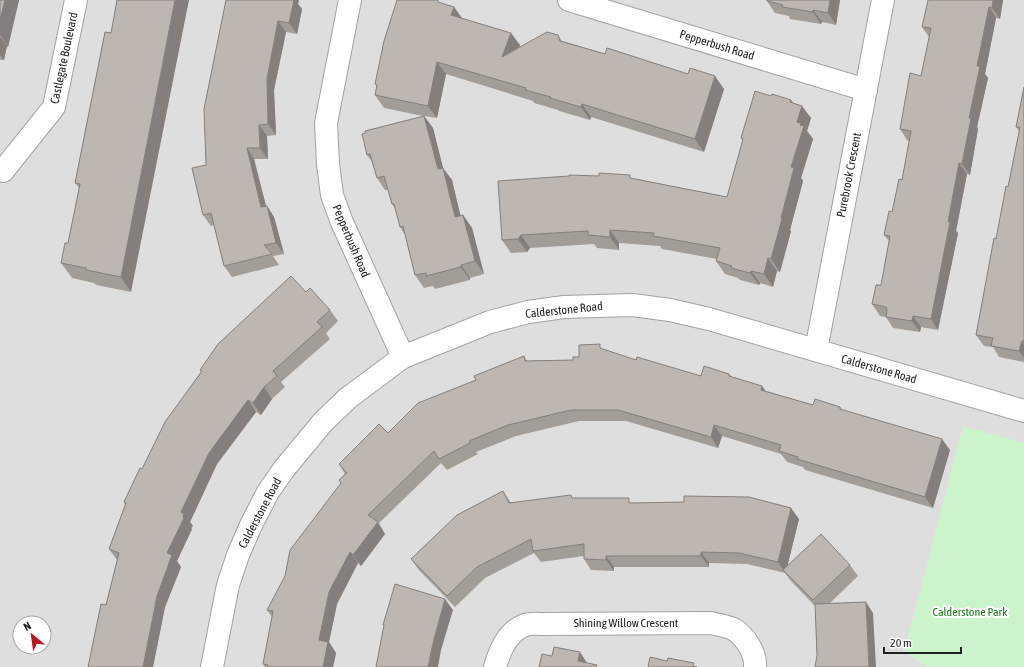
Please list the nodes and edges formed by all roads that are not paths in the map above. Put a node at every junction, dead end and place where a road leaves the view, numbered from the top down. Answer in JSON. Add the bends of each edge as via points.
{"nodes":[{"id":1,"x":76,"y":0,"type":"edge"},
{"id":2,"x":350,"y":0,"type":"edge"},
{"id":3,"x":569,"y":0,"type":"edge"},
{"id":4,"x":883,"y":0,"type":"edge"},
{"id":5,"x":866,"y":90,"type":"junction"},
{"id":6,"x":3,"y":170,"type":"dead end"},
{"id":7,"x":816,"y":350,"type":"junction"},
{"id":8,"x":403,"y":357,"type":"junction"},
{"id":9,"x":1024,"y":411,"type":"edge"},
{"id":10,"x":212,"y":667,"type":"edge"},
{"id":11,"x":495,"y":667,"type":"edge"},
{"id":12,"x":755,"y":667,"type":"edge"}],
"edges":[{"from":1,"to":6,"type":"street","name":"Castlegate Boulevard","via":[[54,107]]},
{"from":2,"to":8,"type":"street","name":"Pepperbush Road","via":[[326,123],[332,195]]},
{"from":3,"to":5,"type":"street","name":"Pepperbush Road"},
{"from":4,"to":5,"type":"street","name":"Purebrook Crescent"},
{"from":5,"to":7,"type":"street","name":"Purebrook Crescent"},
{"from":7,"to":8,"type":"street","name":"Calderstone Road","via":[[670,310],[632,305],[600,305],[528,312],[490,322]]},
{"from":7,"to":9,"type":"street","name":"Calderstone Road"},
{"from":8,"to":10,"type":"street","name":"Calderstone Road","via":[[348,398],[323,422],[268,492],[251,525],[228,584]]},
{"from":11,"to":12,"type":"street","name":"Shining Willow Crescent","via":[[500,651],[511,634],[526,625],[711,623],[734,629],[749,644]]}]}
